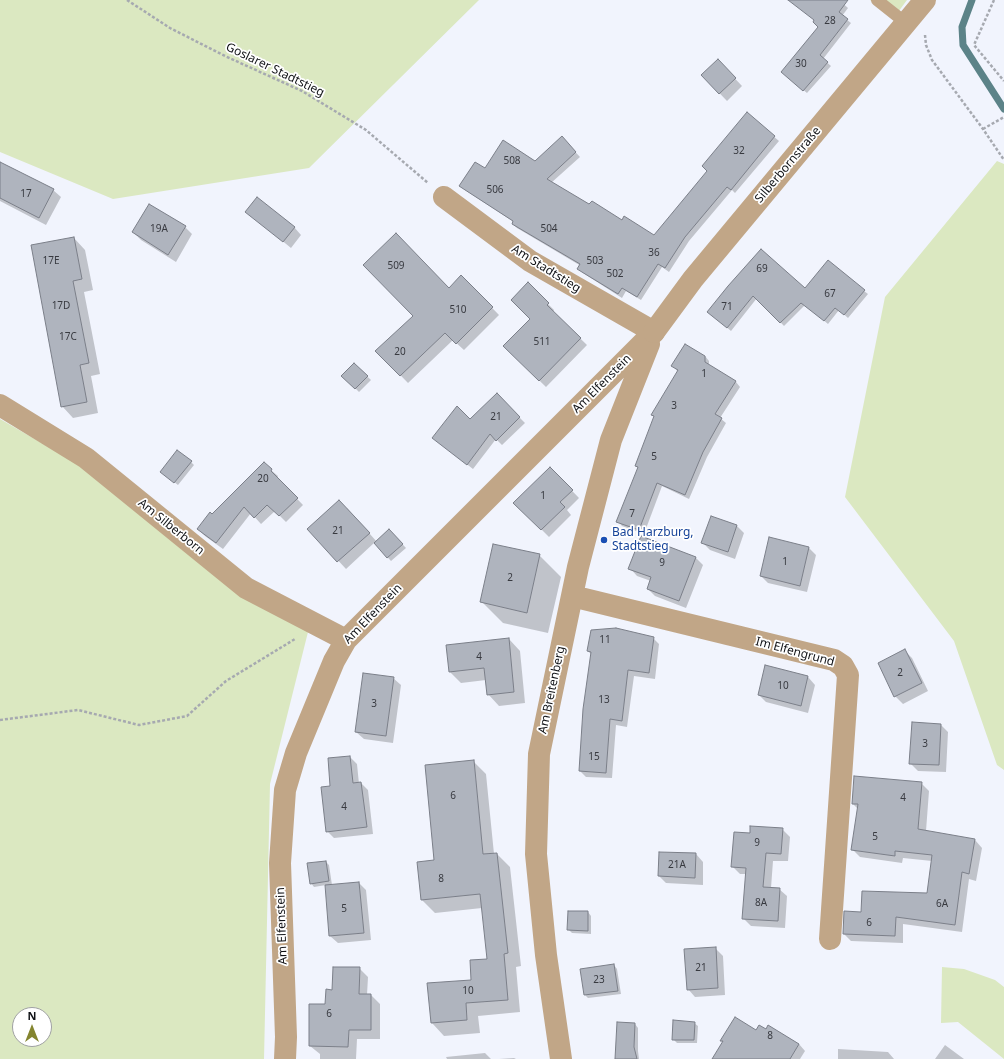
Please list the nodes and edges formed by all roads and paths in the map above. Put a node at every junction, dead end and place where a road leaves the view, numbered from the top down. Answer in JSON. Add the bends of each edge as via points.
{"nodes":[{"id":1,"x":127,"y":0,"type":"edge"},
{"id":2,"x":877,"y":0,"type":"edge"},
{"id":3,"x":994,"y":0,"type":"edge"},
{"id":4,"x":923,"y":3,"type":"edge"},
{"id":5,"x":906,"y":23,"type":"junction"},
{"id":6,"x":1004,"y":81,"type":"edge"},
{"id":7,"x":1004,"y":117,"type":"edge"},
{"id":8,"x":983,"y":129,"type":"junction"},
{"id":9,"x":1004,"y":160,"type":"edge"},
{"id":10,"x":444,"y":197,"type":"joint"},
{"id":11,"x":654,"y":332,"type":"junction"},
{"id":12,"x":0,"y":405,"type":"edge"},
{"id":13,"x":572,"y":596,"type":"junction"},
{"id":14,"x":301,"y":635,"type":"dead end"},
{"id":15,"x":346,"y":640,"type":"junction"},
{"id":16,"x":0,"y":720,"type":"edge"},
{"id":17,"x":830,"y":939,"type":"dead end"},
{"id":18,"x":285,"y":1059,"type":"edge"},
{"id":19,"x":561,"y":1059,"type":"edge"}],
"edges":[{"from":1,"to":10,"type":"path","name":"Goslarer Stadtstieg","via":[[170,28],[302,91],[366,130]]},
{"from":2,"to":5,"type":"lane"},
{"from":3,"to":6,"type":"path","via":[[974,45]]},
{"from":4,"to":5,"type":"street","name":"Silberbornstraße"},
{"from":4,"to":8,"type":"path","via":[[926,45],[932,60]]},
{"from":5,"to":11,"type":"street","name":"Silberbornstraße","via":[[693,279]]},
{"from":7,"to":8,"type":"path"},
{"from":8,"to":9,"type":"path"},
{"from":10,"to":11,"type":"street","name":"Am Stadtstieg","via":[[530,262]]},
{"from":11,"to":13,"type":"street","name":"Am Breitenberg","via":[[611,440]]},
{"from":11,"to":15,"type":"street","name":"Am Elfenstein"},
{"from":12,"to":15,"type":"street","name":"Am Silberborn","via":[[86,458],[246,588]]},
{"from":13,"to":17,"type":"street","name":"Im Elfengrund","via":[[834,660],[843,666],[848,675]]},
{"from":13,"to":19,"type":"street","name":"Am Breitenberg","via":[[539,754],[536,854],[546,955]]},
{"from":14,"to":16,"type":"path","via":[[226,681],[187,716],[139,725],[78,710]]},
{"from":15,"to":18,"type":"street","name":"Am Elfenstein","via":[[334,661],[296,753],[285,790],[280,863]]}]}
